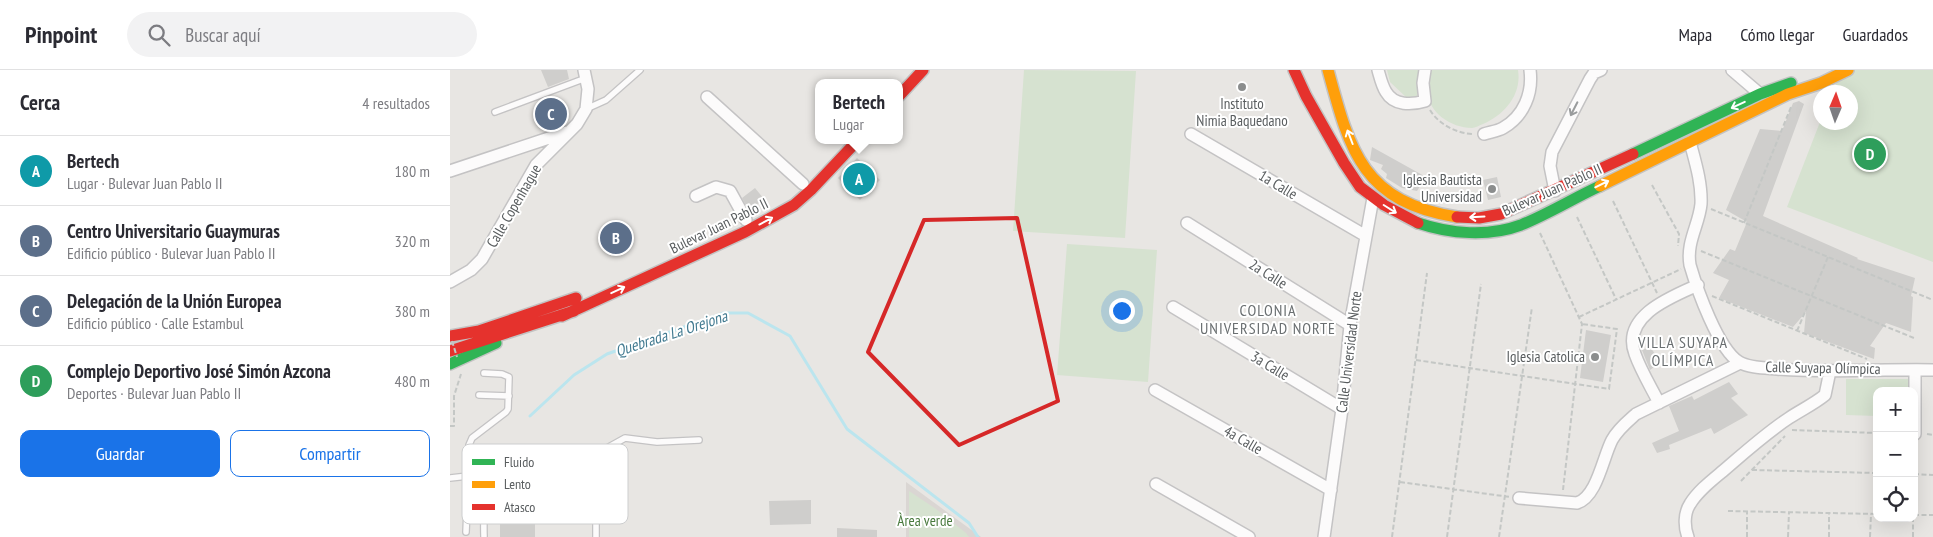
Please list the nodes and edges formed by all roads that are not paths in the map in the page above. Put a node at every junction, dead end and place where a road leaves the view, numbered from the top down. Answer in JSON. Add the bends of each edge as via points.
{"nodes":[{"id":1,"x":640,"y":70,"type":"edge"},
{"id":2,"x":911,"y":70,"type":"edge"},
{"id":3,"x":923,"y":70,"type":"edge"},
{"id":4,"x":1320,"y":70,"type":"edge"},
{"id":5,"x":1328,"y":70,"type":"edge"},
{"id":6,"x":1378,"y":70,"type":"edge"},
{"id":7,"x":1425,"y":70,"type":"edge"},
{"id":8,"x":1530,"y":70,"type":"edge"},
{"id":9,"x":1601,"y":70,"type":"edge"},
{"id":10,"x":1732,"y":70,"type":"edge"},
{"id":11,"x":1828,"y":70,"type":"edge"},
{"id":12,"x":1848,"y":70,"type":"edge"},
{"id":13,"x":1297,"y":72,"type":"edge"},
{"id":14,"x":585,"y":74,"type":"edge"},
{"id":15,"x":902,"y":79,"type":"edge"},
{"id":16,"x":1333,"y":90,"type":"junction"},
{"id":17,"x":903,"y":92,"type":"edge"},
{"id":18,"x":1760,"y":94,"type":"junction"},
{"id":19,"x":707,"y":97,"type":"dead end"},
{"id":20,"x":1337,"y":102,"type":"junction"},
{"id":21,"x":1312,"y":108,"type":"junction"},
{"id":22,"x":586,"y":109,"type":"junction"},
{"id":23,"x":494,"y":112,"type":"dead end"},
{"id":24,"x":569,"y":131,"type":"junction"},
{"id":25,"x":1191,"y":134,"type":"dead end"},
{"id":26,"x":1484,"y":134,"type":"road end"},
{"id":27,"x":1690,"y":142,"type":"junction"},
{"id":28,"x":840,"y":144,"type":"edge"},
{"id":29,"x":854,"y":144,"type":"edge"},
{"id":30,"x":450,"y":171,"type":"edge"},
{"id":31,"x":803,"y":184,"type":"junction"},
{"id":32,"x":1555,"y":192,"type":"junction"},
{"id":33,"x":696,"y":196,"type":"dead end"},
{"id":34,"x":1373,"y":198,"type":"junction"},
{"id":35,"x":746,"y":220,"type":"junction"},
{"id":36,"x":1186,"y":223,"type":"dead end"},
{"id":37,"x":1366,"y":236,"type":"junction"},
{"id":38,"x":450,"y":282,"type":"edge"},
{"id":39,"x":1699,"y":288,"type":"junction"},
{"id":40,"x":571,"y":306,"type":"junction"},
{"id":41,"x":1173,"y":307,"type":"dead end"},
{"id":42,"x":1350,"y":325,"type":"junction"},
{"id":43,"x":451,"y":349,"type":"edge"},
{"id":44,"x":1740,"y":363,"type":"junction"},
{"id":45,"x":1915,"y":370,"type":"junction"},
{"id":46,"x":1933,"y":370,"type":"edge"},
{"id":47,"x":1830,"y":371,"type":"junction"},
{"id":48,"x":484,"y":373,"type":"dead end"},
{"id":49,"x":1155,"y":390,"type":"dead end"},
{"id":50,"x":479,"y":395,"type":"dead end"},
{"id":51,"x":509,"y":396,"type":"junction"},
{"id":52,"x":1659,"y":403,"type":"junction"},
{"id":53,"x":1342,"y":409,"type":"junction"},
{"id":54,"x":1915,"y":432,"type":"edge"},
{"id":55,"x":699,"y":440,"type":"dead end"},
{"id":56,"x":470,"y":444,"type":"edge"},
{"id":57,"x":614,"y":444,"type":"edge"},
{"id":58,"x":1156,"y":484,"type":"dead end"},
{"id":59,"x":1331,"y":490,"type":"junction"},
{"id":60,"x":1520,"y":498,"type":"road end"},
{"id":61,"x":466,"y":524,"type":"edge"},
{"id":62,"x":483,"y":524,"type":"edge"},
{"id":63,"x":596,"y":524,"type":"edge"},
{"id":64,"x":466,"y":532,"type":"dead end"},
{"id":65,"x":484,"y":536,"type":"dead end"},
{"id":66,"x":596,"y":537,"type":"edge"},
{"id":67,"x":1249,"y":537,"type":"edge"},
{"id":68,"x":1324,"y":537,"type":"edge"},
{"id":69,"x":1688,"y":537,"type":"edge"}],
"edges":[{"from":1,"to":22,"type":"lane","via":[[606,100]]},
{"from":2,"to":15,"type":"main road"},
{"from":3,"to":17,"type":"main road"},
{"from":4,"to":16,"type":"main road"},
{"from":5,"to":16,"type":"main road","name":"Bulevar Juan Pablo II"},
{"from":6,"to":7,"type":"street","via":[[1385,92],[1392,99],[1413,105],[1425,101]]},
{"from":8,"to":26,"type":"street","via":[[1532,82],[1528,100],[1518,116],[1503,128]]},
{"from":9,"to":32,"type":"street","one_way":true,"via":[[1590,79],[1552,152],[1550,166]]},
{"from":10,"to":18,"type":"street"},
{"from":11,"to":18,"type":"main road","name":"Bulevar Juan Pablo II"},
{"from":12,"to":27,"type":"main road","name":"Bulevar Juan Pablo II"},
{"from":13,"to":21,"type":"main road","name":"Bulevar Juan Pablo II"},
{"from":14,"to":22,"type":"street","via":[[588,89]]},
{"from":14,"to":23,"type":"lane"},
{"from":16,"to":20,"type":"main road","name":"Bulevar Juan Pablo II"},
{"from":18,"to":32,"type":"main road","name":"Bulevar Juan Pablo II","one_way":true},
{"from":19,"to":31,"type":"street"},
{"from":20,"to":21,"type":"main road","via":[[1328,111]]},
{"from":32,"to":20,"type":"main road","name":"Bulevar Juan Pablo II","one_way":true,"via":[[1494,216],[1478,218],[1458,218],[1414,205],[1382,187],[1370,176],[1357,155]]},
{"from":21,"to":34,"type":"main road","name":"Bulevar Juan Pablo II","via":[[1349,173]]},
{"from":22,"to":24,"type":"street","name":"Calle Copenhague"},
{"from":24,"to":30,"type":"street"},
{"from":24,"to":38,"type":"street","name":"Calle Copenhague","via":[[536,165],[482,259]]},
{"from":25,"to":37,"type":"street","name":"1a Calle"},
{"from":34,"to":27,"type":"main road","name":"Bulevar Juan Pablo II","one_way":true,"via":[[1411,221],[1432,228],[1464,233],[1492,232],[1520,225]]},
{"from":27,"to":39,"type":"street","via":[[1701,189],[1701,205],[1688,254]]},
{"from":28,"to":31,"type":"main road","name":"Bulevar Juan Pablo II"},
{"from":40,"to":29,"type":"main road","name":"Bulevar Juan Pablo II","one_way":true,"via":[[745,232],[794,205]]},
{"from":31,"to":35,"type":"main road","name":"Bulevar Juan Pablo II"},
{"from":33,"to":35,"type":"street","via":[[716,187],[730,191]]},
{"from":34,"to":37,"type":"street","name":"Calle Universidad Norte"},
{"from":35,"to":40,"type":"main road","name":"Bulevar Juan Pablo II"},
{"from":36,"to":42,"type":"street","name":"2a Calle"},
{"from":37,"to":42,"type":"street","name":"Calle Universidad Norte"},
{"from":39,"to":44,"type":"street","via":[[1716,334]]},
{"from":39,"to":52,"type":"street","via":[[1660,302],[1634,330],[1635,354]]},
{"from":40,"to":43,"type":"main road","name":"Bulevar Juan Pablo II"},
{"from":40,"to":43,"type":"main road","name":"Bulevar Juan Pablo II"},
{"from":41,"to":53,"type":"street","name":"3a Calle"},
{"from":42,"to":53,"type":"street","name":"Calle Universidad Norte"},
{"from":44,"to":47,"type":"street","name":"Calle Suyapa Olímpica","via":[[1762,368]]},
{"from":44,"to":52,"type":"street"},
{"from":45,"to":46,"type":"street","name":"Calle Suyapa Olímpica"},
{"from":45,"to":47,"type":"street","name":"Calle Suyapa Olímpica"},
{"from":45,"to":54,"type":"street"},
{"from":47,"to":69,"type":"street","via":[[1825,395],[1789,418],[1727,467],[1689,505],[1684,527]]},
{"from":48,"to":51,"type":"lane","via":[[508,375]]},
{"from":49,"to":59,"type":"street","name":"4a Calle"},
{"from":50,"to":51,"type":"lane"},
{"from":51,"to":56,"type":"lane","via":[[508,410],[472,438]]},
{"from":52,"to":60,"type":"street","via":[[1622,425],[1612,439],[1591,493],[1584,501]]},
{"from":53,"to":59,"type":"street","name":"Calle Universidad Norte"},
{"from":55,"to":57,"type":"lane","via":[[657,442],[625,438]]},
{"from":58,"to":67,"type":"street"},
{"from":59,"to":68,"type":"street","name":"Calle Universidad Norte"},
{"from":61,"to":64,"type":"lane"},
{"from":62,"to":65,"type":"lane"},
{"from":63,"to":66,"type":"lane"}]}
